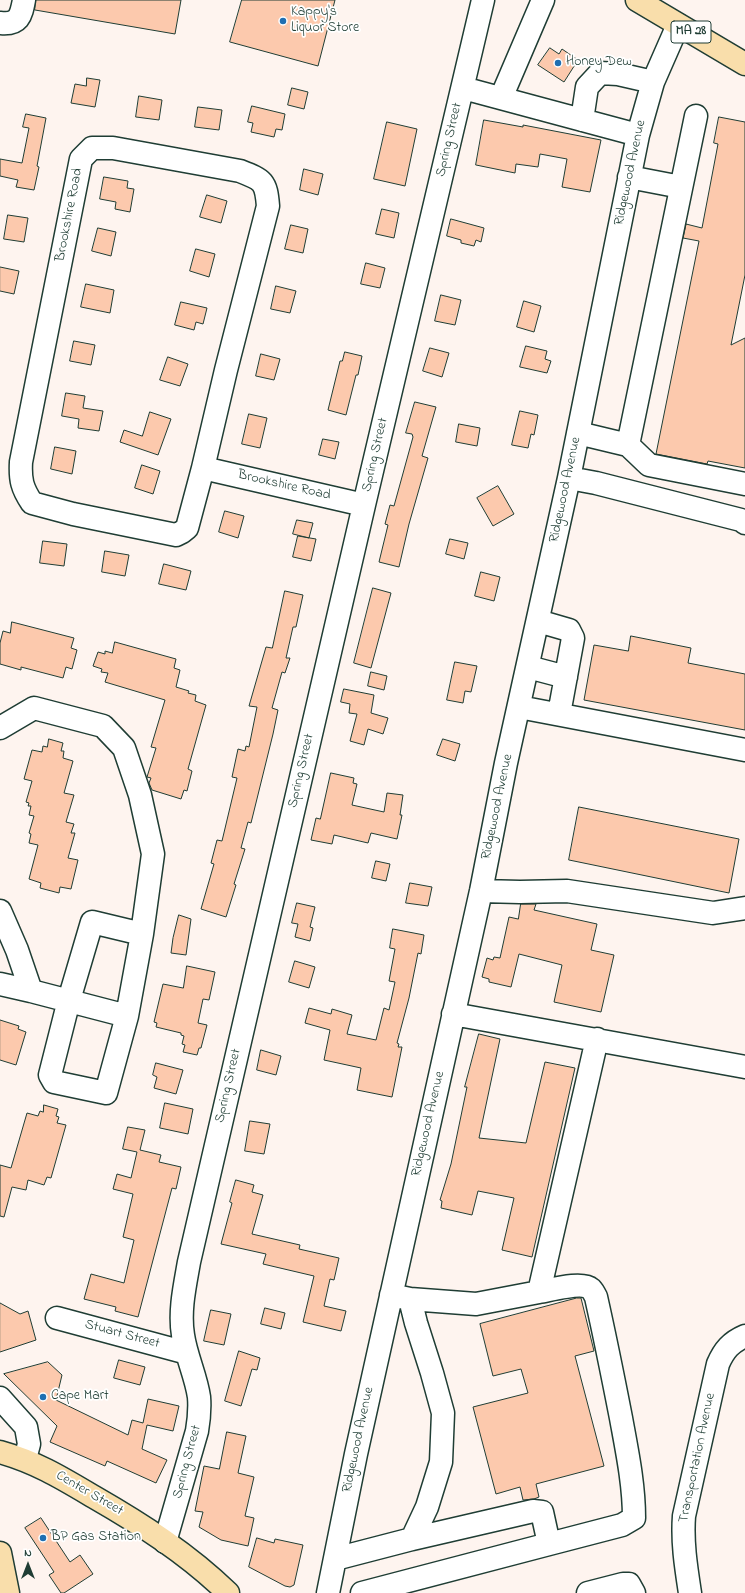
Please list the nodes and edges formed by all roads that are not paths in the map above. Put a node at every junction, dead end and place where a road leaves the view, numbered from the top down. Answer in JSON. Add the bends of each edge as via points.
{"nodes":[{"id":1,"x":24,"y":0,"type":"edge"},
{"id":2,"x":483,"y":0,"type":"edge"},
{"id":3,"x":543,"y":0,"type":"edge"},
{"id":4,"x":637,"y":0,"type":"edge"},
{"id":5,"x":0,"y":23,"type":"edge"},
{"id":6,"x":678,"y":25,"type":"junction"},
{"id":7,"x":745,"y":64,"type":"edge"},
{"id":8,"x":653,"y":82,"type":"junction"},
{"id":9,"x":463,"y":88,"type":"junction"},
{"id":10,"x":501,"y":98,"type":"junction"},
{"id":11,"x":696,"y":116,"type":"dead end"},
{"id":12,"x":582,"y":120,"type":"junction"},
{"id":13,"x":638,"y":135,"type":"junction"},
{"id":14,"x":629,"y":177,"type":"junction"},
{"id":15,"x":681,"y":186,"type":"junction"},
{"id":16,"x":578,"y":433,"type":"junction"},
{"id":17,"x":628,"y":445,"type":"junction"},
{"id":18,"x":203,"y":468,"type":"junction"},
{"id":19,"x":569,"y":478,"type":"junction"},
{"id":20,"x":745,"y":484,"type":"edge"},
{"id":21,"x":364,"y":504,"type":"junction"},
{"id":22,"x":745,"y":522,"type":"edge"},
{"id":23,"x":538,"y":621,"type":"junction"},
{"id":24,"x":528,"y":667,"type":"junction"},
{"id":25,"x":566,"y":677,"type":"junction"},
{"id":26,"x":519,"y":707,"type":"junction"},
{"id":27,"x":559,"y":714,"type":"junction"},
{"id":28,"x":0,"y":728,"type":"edge"},
{"id":29,"x":745,"y":750,"type":"edge"},
{"id":30,"x":481,"y":891,"type":"junction"},
{"id":31,"x":745,"y":908,"type":"edge"},
{"id":32,"x":0,"y":911,"type":"edge"},
{"id":33,"x":142,"y":934,"type":"junction"},
{"id":34,"x":3,"y":985,"type":"edge"},
{"id":35,"x":31,"y":991,"type":"junction"},
{"id":36,"x":69,"y":1000,"type":"junction"},
{"id":37,"x":453,"y":1014,"type":"junction"},
{"id":38,"x":126,"y":1016,"type":"junction"},
{"id":39,"x":596,"y":1039,"type":"junction"},
{"id":40,"x":745,"y":1067,"type":"edge"},
{"id":41,"x":539,"y":1292,"type":"junction"},
{"id":42,"x":401,"y":1297,"type":"junction"},
{"id":43,"x":57,"y":1318,"type":"dead end"},
{"id":44,"x":745,"y":1336,"type":"edge"},
{"id":45,"x":187,"y":1353,"type":"junction"},
{"id":46,"x":0,"y":1398,"type":"edge"},
{"id":47,"x":0,"y":1452,"type":"edge"},
{"id":48,"x":25,"y":1459,"type":"junction"},
{"id":49,"x":412,"y":1539,"type":"junction"},
{"id":50,"x":165,"y":1542,"type":"junction"},
{"id":51,"x":549,"y":1544,"type":"junction"},
{"id":52,"x":0,"y":1553,"type":"edge"},
{"id":53,"x":335,"y":1559,"type":"junction"},
{"id":54,"x":8,"y":1593,"type":"edge"},
{"id":55,"x":228,"y":1593,"type":"edge"},
{"id":56,"x":328,"y":1593,"type":"edge"},
{"id":57,"x":362,"y":1593,"type":"edge"},
{"id":58,"x":588,"y":1593,"type":"edge"},
{"id":59,"x":634,"y":1593,"type":"edge"},
{"id":60,"x":690,"y":1593,"type":"edge"}],
"edges":[{"from":1,"to":5,"type":"street","via":[[18,19],[12,23]]},
{"from":2,"to":9,"type":"street","name":"Spring Street"},
{"from":3,"to":10,"type":"street"},
{"from":4,"to":6,"type":"main road","number":"MA 28"},
{"from":6,"to":7,"type":"main road","number":"MA 28"},
{"from":6,"to":8,"type":"street","name":"Ridgewood Avenue"},
{"from":8,"to":12,"type":"street","via":[[618,74],[600,73],[587,87]]},
{"from":8,"to":13,"type":"street","name":"Ridgewood Avenue"},
{"from":9,"to":10,"type":"street"},
{"from":9,"to":21,"type":"street","name":"Spring Street"},
{"from":10,"to":12,"type":"street"},
{"from":11,"to":15,"type":"street"},
{"from":12,"to":13,"type":"street"},
{"from":13,"to":14,"type":"street","name":"Ridgewood Avenue"},
{"from":14,"to":15,"type":"street"},
{"from":14,"to":16,"type":"street","name":"Ridgewood Avenue"},
{"from":15,"to":17,"type":"street"},
{"from":16,"to":17,"type":"street"},
{"from":16,"to":19,"type":"street","name":"Ridgewood Avenue"},
{"from":17,"to":20,"type":"street","via":[[649,465]]},
{"from":18,"to":18,"type":"street","name":"Brookshire Road","via":[[268,206],[266,188],[257,178],[240,171],[114,148],[92,148],[81,159],[21,462],[20,479],[32,503],[176,535],[187,528]]},
{"from":18,"to":21,"type":"street","name":"Brookshire Road"},
{"from":19,"to":22,"type":"street"},
{"from":19,"to":23,"type":"street","name":"Ridgewood Avenue"},
{"from":21,"to":45,"type":"street","name":"Spring Street","via":[[189,1262],[182,1315],[182,1334]]},
{"from":23,"to":24,"type":"street","name":"Ridgewood Avenue"},
{"from":23,"to":25,"type":"street","via":[[569,630],[571,633],[572,645]]},
{"from":24,"to":25,"type":"street"},
{"from":24,"to":26,"type":"street","name":"Ridgewood Avenue"},
{"from":25,"to":27,"type":"street"},
{"from":26,"to":27,"type":"street"},
{"from":26,"to":30,"type":"street","name":"Ridgewood Avenue"},
{"from":27,"to":29,"type":"street"},
{"from":28,"to":33,"type":"street","via":[[34,708],[103,726],[124,748],[140,795],[153,854]]},
{"from":30,"to":31,"type":"street","via":[[567,891],[712,913]]},
{"from":30,"to":37,"type":"street","name":"Ridgewood Avenue"},
{"from":32,"to":35,"type":"street"},
{"from":33,"to":36,"type":"street","via":[[92,922]]},
{"from":33,"to":38,"type":"street"},
{"from":34,"to":35,"type":"street"},
{"from":35,"to":36,"type":"street"},
{"from":36,"to":38,"type":"street"},
{"from":36,"to":38,"type":"street","via":[[50,1075],[54,1082],[106,1093]]},
{"from":37,"to":39,"type":"street"},
{"from":37,"to":42,"type":"street","name":"Ridgewood Avenue"},
{"from":39,"to":40,"type":"street"},
{"from":39,"to":41,"type":"street"},
{"from":41,"to":42,"type":"street","via":[[476,1304]]},
{"from":41,"to":51,"type":"street","via":[[586,1286],[596,1297],[633,1489],[634,1518],[622,1525]]},
{"from":42,"to":49,"type":"street","via":[[416,1323],[443,1413],[441,1462],[427,1506]]},
{"from":42,"to":53,"type":"street","name":"Ridgewood Avenue"},
{"from":43,"to":45,"type":"street","name":"Stuart Street"},
{"from":44,"to":60,"type":"street","name":"Transportation Avenue","via":[[724,1351],[718,1364],[684,1516],[684,1546]]},
{"from":45,"to":50,"type":"street","name":"Spring Street","via":[[199,1396],[200,1412],[197,1431]]},
{"from":46,"to":48,"type":"street","via":[[26,1427],[29,1444]]},
{"from":47,"to":48,"type":"main road","name":"Center Street"},
{"from":48,"to":50,"type":"main road","name":"Center Street","via":[[128,1517]]},
{"from":49,"to":51,"type":"street","via":[[533,1511],[542,1512]]},
{"from":49,"to":53,"type":"street"},
{"from":50,"to":55,"type":"main road","name":"Center Street"},
{"from":51,"to":57,"type":"street"},
{"from":52,"to":54,"type":"main road"},
{"from":53,"to":56,"type":"street","name":"Ridgewood Avenue"},
{"from":58,"to":59,"type":"street","via":[[623,1584],[629,1584]]}]}
